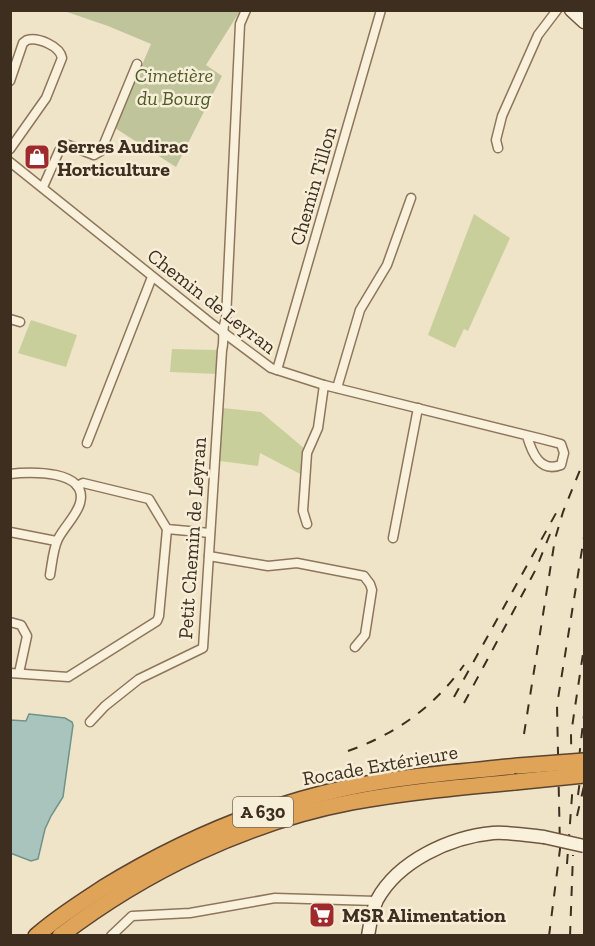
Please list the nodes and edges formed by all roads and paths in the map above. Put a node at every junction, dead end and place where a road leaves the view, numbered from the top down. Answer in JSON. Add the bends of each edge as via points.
{"nodes":[{"id":1,"x":246,"y":10,"type":"edge"},
{"id":2,"x":381,"y":10,"type":"edge"},
{"id":3,"x":557,"y":10,"type":"edge"},
{"id":4,"x":571,"y":10,"type":"edge"},
{"id":5,"x":585,"y":22,"type":"edge"},
{"id":6,"x":137,"y":64,"type":"dead end"},
{"id":7,"x":10,"y":81,"type":"edge"},
{"id":8,"x":10,"y":148,"type":"edge"},
{"id":9,"x":498,"y":148,"type":"dead end"},
{"id":10,"x":10,"y":162,"type":"edge"},
{"id":11,"x":43,"y":187,"type":"junction"},
{"id":12,"x":411,"y":198,"type":"dead end"},
{"id":13,"x":152,"y":277,"type":"junction"},
{"id":14,"x":10,"y":319,"type":"edge"},
{"id":15,"x":20,"y":322,"type":"dead end"},
{"id":16,"x":224,"y":333,"type":"junction"},
{"id":17,"x":277,"y":370,"type":"junction"},
{"id":18,"x":324,"y":385,"type":"junction"},
{"id":19,"x":337,"y":388,"type":"junction"},
{"id":20,"x":418,"y":408,"type":"junction"},
{"id":21,"x":528,"y":435,"type":"junction"},
{"id":22,"x":87,"y":443,"type":"dead end"},
{"id":23,"x":10,"y":474,"type":"edge"},
{"id":24,"x":77,"y":486,"type":"junction"},
{"id":25,"x":307,"y":524,"type":"dead end"},
{"id":26,"x":167,"y":529,"type":"junction"},
{"id":27,"x":10,"y":532,"type":"edge"},
{"id":28,"x":210,"y":533,"type":"junction"},
{"id":29,"x":393,"y":538,"type":"dead end"},
{"id":30,"x":56,"y":542,"type":"junction"},
{"id":31,"x":209,"y":556,"type":"junction"},
{"id":32,"x":50,"y":575,"type":"dead end"},
{"id":33,"x":10,"y":622,"type":"edge"},
{"id":34,"x":354,"y":647,"type":"dead end"},
{"id":35,"x":15,"y":673,"type":"edge"},
{"id":36,"x":90,"y":722,"type":"dead end"},
{"id":37,"x":585,"y":761,"type":"edge"},
{"id":38,"x":585,"y":775,"type":"edge"},
{"id":39,"x":585,"y":846,"type":"edge"},
{"id":40,"x":376,"y":901,"type":"junction"},
{"id":41,"x":36,"y":936,"type":"edge"},
{"id":42,"x":60,"y":936,"type":"edge"},
{"id":43,"x":111,"y":936,"type":"edge"},
{"id":44,"x":368,"y":936,"type":"edge"}],
"edges":[{"from":1,"to":16,"type":"street","name":"Petit Chemin de Leyran","via":[[239,33]]},
{"from":2,"to":17,"type":"street","name":"Chemin Tillon"},
{"from":3,"to":9,"type":"street","via":[[538,35],[502,116]]},
{"from":4,"to":5,"type":"street"},
{"from":6,"to":11,"type":"street","via":[[101,151],[94,155],[68,145],[59,151]]},
{"from":7,"to":8,"type":"street","via":[[27,40],[36,39],[61,53],[46,98]]},
{"from":10,"to":11,"type":"street","name":"Chemin de Leyran"},
{"from":11,"to":13,"type":"street","name":"Chemin de Leyran"},
{"from":12,"to":19,"type":"street","via":[[387,265],[360,310]]},
{"from":13,"to":16,"type":"street","name":"Chemin de Leyran"},
{"from":13,"to":22,"type":"street"},
{"from":14,"to":15,"type":"street"},
{"from":16,"to":17,"type":"street","name":"Chemin de Leyran"},
{"from":16,"to":28,"type":"street","name":"Petit Chemin de Leyran"},
{"from":17,"to":18,"type":"street","name":"Chemin de Leyran"},
{"from":18,"to":19,"type":"street","name":"Chemin de Leyran"},
{"from":18,"to":25,"type":"street","via":[[318,428],[307,453],[303,511]]},
{"from":19,"to":20,"type":"street","name":"Chemin de Leyran"},
{"from":20,"to":21,"type":"street","name":"Chemin de Leyran"},
{"from":20,"to":29,"type":"street"},
{"from":21,"to":21,"type":"street","name":"Chemin de Leyran","via":[[561,444],[561,465],[542,465]]},
{"from":23,"to":24,"type":"street","via":[[42,473],[67,478]]},
{"from":24,"to":26,"type":"street","via":[[83,483],[149,499]]},
{"from":24,"to":30,"type":"street","via":[[81,492],[80,506]]},
{"from":26,"to":28,"type":"street"},
{"from":26,"to":35,"type":"street","via":[[157,621],[68,677]]},
{"from":27,"to":30,"type":"street"},
{"from":28,"to":31,"type":"street","name":"Petit Chemin de Leyran"},
{"from":30,"to":32,"type":"street"},
{"from":31,"to":34,"type":"street","via":[[268,566],[297,563],[364,576],[372,590],[365,636]]},
{"from":31,"to":36,"type":"street","name":"Petit Chemin de Leyran","via":[[203,648],[139,679]]},
{"from":33,"to":35,"type":"street","via":[[21,625],[27,636]]},
{"from":37,"to":41,"type":"highway","name":"Rocade Extérieure","number":"A 630","bridge":true,"via":[[434,775],[348,788],[285,803],[210,831],[145,862]]},
{"from":38,"to":42,"type":"highway","number":"A 630","bridge":true,"via":[[351,802],[290,818],[215,845],[151,876]]},
{"from":39,"to":40,"type":"street","bridge":true,"via":[[515,833],[494,833],[453,842],[394,876]]},
{"from":40,"to":43,"type":"street","via":[[275,898],[190,913],[132,916]]},
{"from":40,"to":44,"type":"street"}]}
